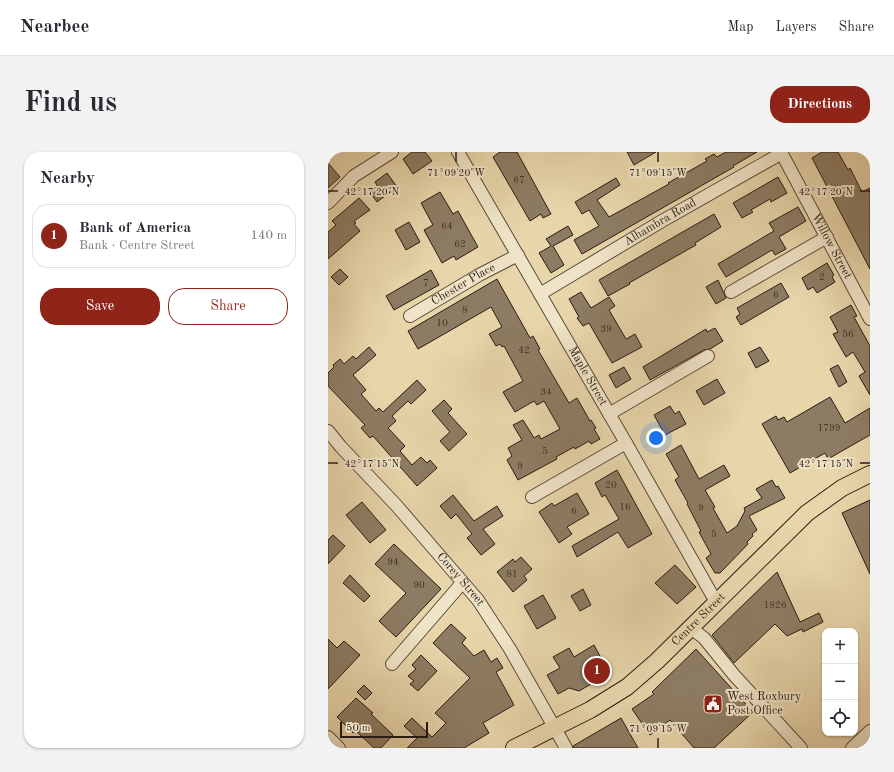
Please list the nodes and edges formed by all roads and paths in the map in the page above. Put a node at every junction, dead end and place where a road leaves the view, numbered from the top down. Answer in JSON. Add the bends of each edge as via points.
{"nodes":[{"id":1,"x":392,"y":152,"type":"edge"},
{"id":2,"x":458,"y":152,"type":"edge"},
{"id":3,"x":782,"y":153,"type":"edge"},
{"id":4,"x":328,"y":203,"type":"edge"},
{"id":5,"x":827,"y":237,"type":"junction"},
{"id":6,"x":518,"y":255,"type":"junction"},
{"id":7,"x":731,"y":292,"type":"dead end"},
{"id":8,"x":540,"y":294,"type":"junction"},
{"id":9,"x":410,"y":316,"type":"dead end"},
{"id":10,"x":870,"y":319,"type":"edge"},
{"id":11,"x":708,"y":356,"type":"dead end"},
{"id":12,"x":609,"y":414,"type":"junction"},
{"id":13,"x":328,"y":431,"type":"edge"},
{"id":14,"x":626,"y":443,"type":"junction"},
{"id":15,"x":870,"y":474,"type":"edge"},
{"id":16,"x":532,"y":497,"type":"dead end"},
{"id":17,"x":462,"y":583,"type":"junction"},
{"id":18,"x":716,"y":602,"type":"junction"},
{"id":19,"x":691,"y":628,"type":"junction"},
{"id":20,"x":392,"y":664,"type":"dead end"},
{"id":21,"x":555,"y":728,"type":"junction"},
{"id":22,"x":870,"y":731,"type":"edge"},
{"id":23,"x":328,"y":737,"type":"edge"},
{"id":24,"x":339,"y":748,"type":"edge"},
{"id":25,"x":514,"y":748,"type":"edge"},
{"id":26,"x":566,"y":748,"type":"edge"},
{"id":27,"x":801,"y":748,"type":"edge"},
{"id":28,"x":852,"y":748,"type":"edge"}],
"edges":[{"from":1,"to":4,"type":"street","via":[[354,176]]},
{"from":2,"to":6,"type":"street","name":"Maple Street"},
{"from":3,"to":5,"type":"street","name":"Willow Street"},
{"from":3,"to":8,"type":"street","name":"Alhambra Road"},
{"from":5,"to":7,"type":"street"},
{"from":5,"to":10,"type":"street","name":"Willow Street"},
{"from":6,"to":8,"type":"street","name":"Maple Street"},
{"from":6,"to":9,"type":"street","name":"Chester Place"},
{"from":8,"to":12,"type":"street","name":"Maple Street"},
{"from":11,"to":12,"type":"street"},
{"from":12,"to":14,"type":"street","name":"Maple Street"},
{"from":13,"to":17,"type":"street","name":"Corey Street","via":[[396,505]]},
{"from":14,"to":16,"type":"street"},
{"from":14,"to":18,"type":"street","name":"Maple Street"},
{"from":15,"to":18,"type":"main road","name":"Centre Street","via":[[842,488],[806,513]]},
{"from":17,"to":20,"type":"street"},
{"from":17,"to":21,"type":"street","name":"Corey Street","via":[[500,631]]},
{"from":18,"to":19,"type":"main road","name":"Centre Street"},
{"from":19,"to":21,"type":"main road","name":"Centre Street","via":[[627,687]]},
{"from":19,"to":27,"type":"street","via":[[704,638]]},
{"from":21,"to":25,"type":"main road","name":"Centre Street"},
{"from":21,"to":26,"type":"street","name":"Corey Street"},
{"from":22,"to":28,"type":"street"},
{"from":23,"to":24,"type":"street"}]}
